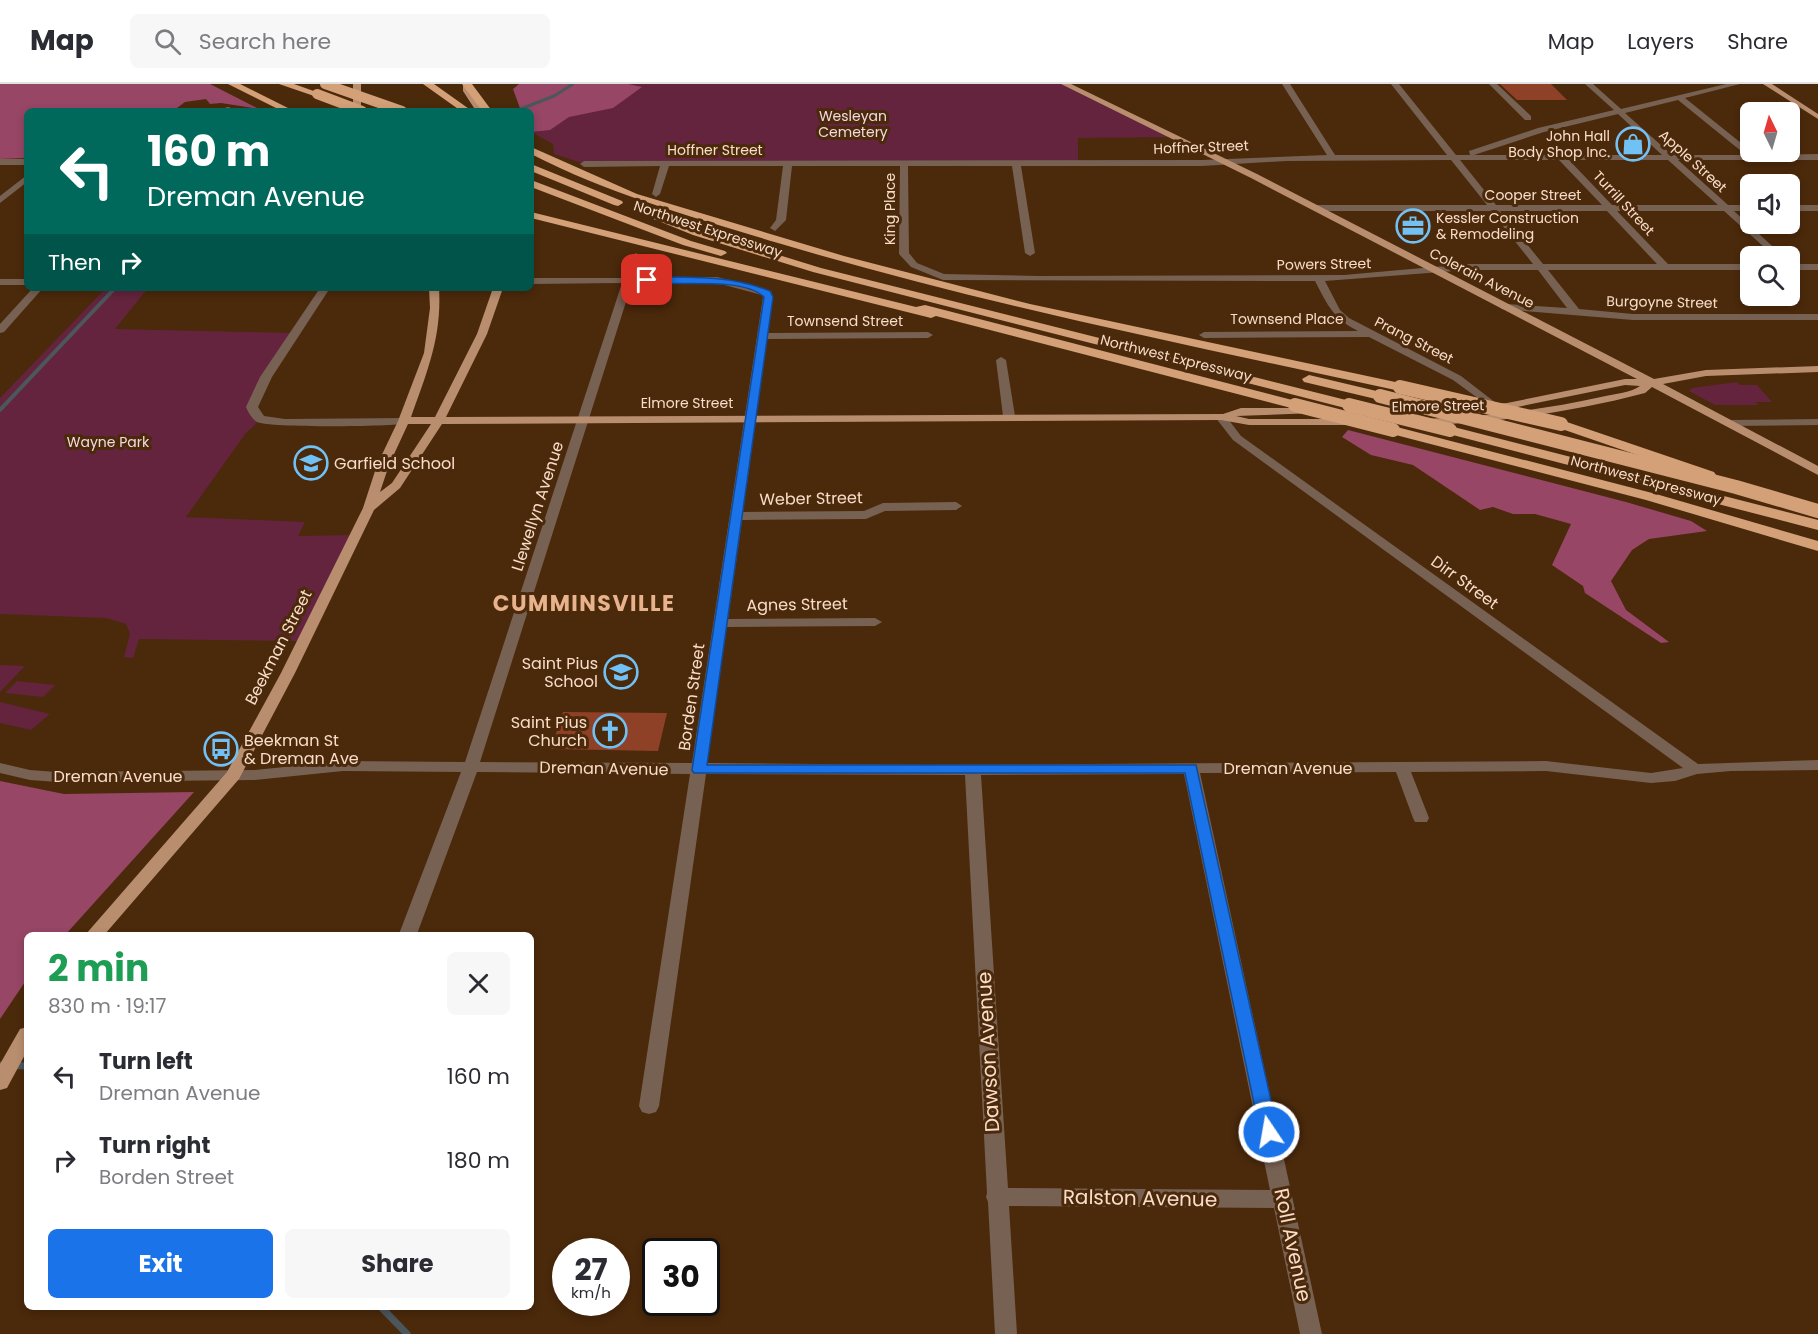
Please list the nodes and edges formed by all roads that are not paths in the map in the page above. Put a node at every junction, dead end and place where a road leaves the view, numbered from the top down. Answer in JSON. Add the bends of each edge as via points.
{"nodes":[{"id":1,"x":233,"y":84,"type":"edge"},
{"id":2,"x":284,"y":84,"type":"edge"},
{"id":3,"x":325,"y":84,"type":"edge"},
{"id":4,"x":357,"y":84,"type":"edge"},
{"id":5,"x":428,"y":84,"type":"edge"},
{"id":6,"x":467,"y":84,"type":"edge"},
{"id":7,"x":1070,"y":84,"type":"edge"},
{"id":8,"x":1286,"y":84,"type":"edge"},
{"id":9,"x":1395,"y":84,"type":"edge"},
{"id":10,"x":1493,"y":84,"type":"edge"},
{"id":11,"x":1590,"y":84,"type":"edge"},
{"id":12,"x":1736,"y":84,"type":"edge"},
{"id":13,"x":1767,"y":84,"type":"edge"},
{"id":14,"x":1678,"y":97,"type":"junction"},
{"id":15,"x":283,"y":108,"type":"edge"},
{"id":16,"x":354,"y":108,"type":"edge"},
{"id":17,"x":359,"y":108,"type":"edge"},
{"id":18,"x":393,"y":108,"type":"edge"},
{"id":19,"x":462,"y":108,"type":"edge"},
{"id":20,"x":478,"y":108,"type":"edge"},
{"id":21,"x":485,"y":108,"type":"edge"},
{"id":22,"x":1618,"y":111,"type":"junction"},
{"id":23,"x":1818,"y":117,"type":"edge"},
{"id":24,"x":1528,"y":118,"type":"dead end"},
{"id":25,"x":1740,"y":146,"type":"edge"},
{"id":26,"x":534,"y":152,"type":"edge"},
{"id":27,"x":1454,"y":157,"type":"junction"},
{"id":28,"x":1740,"y":157,"type":"edge"},
{"id":29,"x":1800,"y":157,"type":"edge"},
{"id":30,"x":1818,"y":157,"type":"edge"},
{"id":31,"x":1332,"y":158,"type":"junction"},
{"id":32,"x":1562,"y":158,"type":"junction"},
{"id":33,"x":1670,"y":158,"type":"junction"},
{"id":34,"x":1223,"y":161,"type":"junction"},
{"id":35,"x":0,"y":162,"type":"edge"},
{"id":36,"x":24,"y":162,"type":"edge"},
{"id":37,"x":1016,"y":163,"type":"junction"},
{"id":38,"x":585,"y":164,"type":"dead end"},
{"id":39,"x":665,"y":164,"type":"junction"},
{"id":40,"x":788,"y":164,"type":"junction"},
{"id":41,"x":904,"y":164,"type":"junction"},
{"id":42,"x":534,"y":168,"type":"edge"},
{"id":43,"x":24,"y":180,"type":"edge"},
{"id":44,"x":534,"y":184,"type":"edge"},
{"id":45,"x":656,"y":194,"type":"dead end"},
{"id":46,"x":0,"y":200,"type":"edge"},
{"id":47,"x":1316,"y":208,"type":"junction"},
{"id":48,"x":1495,"y":208,"type":"junction"},
{"id":49,"x":1610,"y":208,"type":"junction"},
{"id":50,"x":1726,"y":208,"type":"junction"},
{"id":51,"x":1740,"y":208,"type":"edge"},
{"id":52,"x":1800,"y":208,"type":"edge"},
{"id":53,"x":1818,"y":208,"type":"edge"},
{"id":54,"x":534,"y":216,"type":"edge"},
{"id":55,"x":775,"y":228,"type":"dead end"},
{"id":56,"x":1768,"y":246,"type":"edge"},
{"id":57,"x":1030,"y":253,"type":"dead end"},
{"id":58,"x":904,"y":254,"type":"joint"},
{"id":59,"x":636,"y":256,"type":"dead end"},
{"id":60,"x":1480,"y":267,"type":"junction"},
{"id":61,"x":1541,"y":267,"type":"junction"},
{"id":62,"x":1665,"y":267,"type":"junction"},
{"id":63,"x":1740,"y":267,"type":"edge"},
{"id":64,"x":1800,"y":267,"type":"edge"},
{"id":65,"x":1818,"y":267,"type":"edge"},
{"id":66,"x":1436,"y":271,"type":"junction"},
{"id":67,"x":1319,"y":279,"type":"junction"},
{"id":68,"x":534,"y":280,"type":"edge"},
{"id":69,"x":627,"y":280,"type":"junction"},
{"id":70,"x":0,"y":282,"type":"edge"},
{"id":71,"x":24,"y":282,"type":"edge"},
{"id":72,"x":1466,"y":287,"type":"junction"},
{"id":73,"x":35,"y":291,"type":"edge"},
{"id":74,"x":323,"y":291,"type":"edge"},
{"id":75,"x":434,"y":291,"type":"edge"},
{"id":76,"x":497,"y":291,"type":"edge"},
{"id":77,"x":920,"y":296,"type":"junction"},
{"id":78,"x":1505,"y":307,"type":"junction"},
{"id":79,"x":1576,"y":312,"type":"junction"},
{"id":80,"x":1818,"y":317,"type":"edge"},
{"id":81,"x":1130,"y":328,"type":"junction"},
{"id":82,"x":0,"y":330,"type":"edge"},
{"id":83,"x":1011,"y":333,"type":"junction"},
{"id":84,"x":1204,"y":334,"type":"dead end"},
{"id":85,"x":1370,"y":334,"type":"junction"},
{"id":86,"x":928,"y":335,"type":"dead end"},
{"id":87,"x":763,"y":336,"type":"junction"},
{"id":88,"x":1001,"y":360,"type":"dead end"},
{"id":89,"x":1818,"y":369,"type":"edge"},
{"id":90,"x":1650,"y":382,"type":"junction"},
{"id":91,"x":1332,"y":385,"type":"junction"},
{"id":92,"x":1494,"y":407,"type":"junction"},
{"id":93,"x":752,"y":417,"type":"junction"},
{"id":94,"x":1009,"y":417,"type":"junction"},
{"id":95,"x":1221,"y":417,"type":"junction"},
{"id":96,"x":582,"y":418,"type":"junction"},
{"id":97,"x":1507,"y":418,"type":"junction"},
{"id":98,"x":440,"y":420,"type":"junction"},
{"id":99,"x":404,"y":421,"type":"junction"},
{"id":100,"x":1818,"y":422,"type":"edge"},
{"id":101,"x":1730,"y":423,"type":"junction"},
{"id":102,"x":1818,"y":471,"type":"edge"},
{"id":103,"x":956,"y":506,"type":"dead end"},
{"id":104,"x":369,"y":508,"type":"junction"},
{"id":105,"x":1818,"y":512,"type":"edge"},
{"id":106,"x":737,"y":516,"type":"junction"},
{"id":107,"x":1818,"y":525,"type":"edge"},
{"id":108,"x":1818,"y":546,"type":"edge"},
{"id":109,"x":874,"y":622,"type":"dead end"},
{"id":110,"x":720,"y":623,"type":"junction"},
{"id":111,"x":1818,"y":765,"type":"edge"},
{"id":112,"x":471,"y":766,"type":"junction"},
{"id":113,"x":0,"y":768,"type":"edge"},
{"id":114,"x":1191,"y":768,"type":"junction"},
{"id":115,"x":1402,"y":768,"type":"junction"},
{"id":116,"x":1695,"y":769,"type":"junction"},
{"id":117,"x":699,"y":770,"type":"junction"},
{"id":118,"x":973,"y":770,"type":"junction"},
{"id":119,"x":233,"y":775,"type":"junction"},
{"id":120,"x":1421,"y":818,"type":"dead end"},
{"id":121,"x":97,"y":932,"type":"edge"},
{"id":122,"x":409,"y":932,"type":"edge"},
{"id":123,"x":24,"y":1039,"type":"edge"},
{"id":124,"x":0,"y":1082,"type":"edge"},
{"id":125,"x":649,"y":1106,"type":"dead end"},
{"id":126,"x":996,"y":1197,"type":"junction"},
{"id":127,"x":1283,"y":1199,"type":"junction"},
{"id":128,"x":1006,"y":1334,"type":"edge"},
{"id":129,"x":1311,"y":1334,"type":"edge"}],
"edges":[{"from":1,"to":15,"type":"highway"},
{"from":2,"to":16,"type":"highway","bridge":true},
{"from":3,"to":18,"type":"highway","bridge":true},
{"from":4,"to":17,"type":"main road"},
{"from":5,"to":19,"type":"highway"},
{"from":6,"to":20,"type":"main road"},
{"from":6,"to":21,"type":"highway"},
{"from":7,"to":34,"type":"main road","name":"Colerain Avenue"},
{"from":8,"to":31,"type":"street"},
{"from":9,"to":27,"type":"street"},
{"from":10,"to":24,"type":"street"},
{"from":11,"to":22,"type":"street","name":"Apple Street"},
{"from":12,"to":14,"type":"street"},
{"from":13,"to":23,"type":"main road"},
{"from":14,"to":22,"type":"street"},
{"from":14,"to":25,"type":"street"},
{"from":22,"to":27,"type":"street"},
{"from":22,"to":33,"type":"street","name":"Apple Street"},
{"from":26,"to":81,"type":"highway","via":[[642,199],[840,258],[1029,307]]},
{"from":27,"to":31,"type":"street","name":"Hoffner Street"},
{"from":27,"to":32,"type":"street","name":"Hoffner Street"},
{"from":27,"to":48,"type":"street"},
{"from":28,"to":33,"type":"street","name":"Hoffner Street"},
{"from":29,"to":30,"type":"street","name":"Hoffner Street"},
{"from":31,"to":34,"type":"street","name":"Hoffner Street"},
{"from":32,"to":33,"type":"street","name":"Hoffner Street"},
{"from":32,"to":49,"type":"street","name":"Turrill Street"},
{"from":33,"to":50,"type":"street","name":"Apple Street"},
{"from":34,"to":37,"type":"street","name":"Hoffner Street"},
{"from":34,"to":47,"type":"main road","name":"Colerain Avenue"},
{"from":35,"to":36,"type":"street"},
{"from":37,"to":41,"type":"street","name":"Hoffner Street"},
{"from":37,"to":57,"type":"street"},
{"from":38,"to":39,"type":"street","name":"Hoffner Street"},
{"from":39,"to":40,"type":"street","name":"Hoffner Street"},
{"from":39,"to":45,"type":"street"},
{"from":40,"to":41,"type":"street","name":"Hoffner Street"},
{"from":40,"to":55,"type":"street","via":[[781,220]]},
{"from":41,"to":58,"type":"street","name":"King Place"},
{"from":42,"to":77,"type":"highway","name":"Northwest Expressway","via":[[697,233]]},
{"from":43,"to":46,"type":"street"},
{"from":44,"to":83,"type":"highway","name":"Northwest Expressway","via":[[687,243]]},
{"from":47,"to":48,"type":"street","name":"Cooper Street"},
{"from":47,"to":66,"type":"main road","name":"Colerain Avenue"},
{"from":48,"to":49,"type":"street","name":"Cooper Street"},
{"from":48,"to":61,"type":"street"},
{"from":49,"to":50,"type":"street","name":"Cooper Street"},
{"from":49,"to":62,"type":"street","name":"Turrill Street"},
{"from":50,"to":51,"type":"street","name":"Cooper Street"},
{"from":50,"to":56,"type":"street","name":"Apple Street"},
{"from":52,"to":53,"type":"street"},
{"from":54,"to":83,"type":"highway"},
{"from":58,"to":67,"type":"street","name":"Powers Street","via":[[926,270],[955,278]]},
{"from":59,"to":69,"type":"street","name":"Llewellyn Avenue"},
{"from":60,"to":61,"type":"street","name":"Powers Street"},
{"from":60,"to":66,"type":"street","name":"Powers Street"},
{"from":60,"to":72,"type":"street","via":[[1462,273],[1460,278]]},
{"from":61,"to":62,"type":"street","name":"Powers Street"},
{"from":61,"to":79,"type":"street"},
{"from":62,"to":63,"type":"street","name":"Powers Street"},
{"from":64,"to":65,"type":"street"},
{"from":66,"to":67,"type":"street","name":"Powers Street"},
{"from":66,"to":72,"type":"main road","name":"Colerain Avenue"},
{"from":67,"to":85,"type":"street","name":"Prang Street","via":[[1341,317]]},
{"from":68,"to":69,"type":"street"},
{"from":69,"to":87,"type":"street","name":"Borden Street","via":[[717,280],[767,293]]},
{"from":69,"to":96,"type":"street","name":"Llewellyn Avenue"},
{"from":70,"to":71,"type":"street"},
{"from":72,"to":78,"type":"main road","name":"Colerain Avenue"},
{"from":73,"to":82,"type":"street"},
{"from":74,"to":99,"type":"street","name":"Elmore Street","via":[[259,389],[252,407],[255,415],[285,422]]},
{"from":75,"to":99,"type":"main road","name":"Beekman Street","via":[[429,353]]},
{"from":76,"to":98,"type":"main road","name":"Beekman Street","via":[[482,334]]},
{"from":77,"to":91,"type":"highway","via":[[1055,322]]},
{"from":77,"to":107,"type":"highway","name":"Northwest Expressway","bridge":true},
{"from":78,"to":79,"type":"street","name":"Burgoyne Street"},
{"from":78,"to":90,"type":"main road","name":"Colerain Avenue"},
{"from":79,"to":80,"type":"street","name":"Burgoyne Street","via":[[1633,317]]},
{"from":81,"to":91,"type":"highway"},
{"from":81,"to":105,"type":"highway","bridge":true,"via":[[1561,424]]},
{"from":83,"to":108,"type":"highway","name":"Northwest Expressway","bridge":true,"via":[[1651,497]]},
{"from":84,"to":85,"type":"street","name":"Townsend Place"},
{"from":85,"to":92,"type":"street","name":"Prang Street","via":[[1457,378]]},
{"from":86,"to":87,"type":"street","name":"Townsend Street"},
{"from":87,"to":93,"type":"street","name":"Borden Street"},
{"from":88,"to":94,"type":"street"},
{"from":89,"to":90,"type":"main road","name":"Elmore Street","via":[[1706,373]]},
{"from":90,"to":92,"type":"main road","name":"Elmore Street","via":[[1625,382]]},
{"from":90,"to":97,"type":"main road","name":"Elmore Street","via":[[1641,392]]},
{"from":90,"to":101,"type":"main road","name":"Colerain Avenue"},
{"from":91,"to":105,"type":"highway","bridge":true,"via":[[1736,487]]},
{"from":92,"to":95,"type":"main road","name":"Elmore Street","via":[[1241,411]]},
{"from":92,"to":97,"type":"street","name":"Prang Street"},
{"from":93,"to":94,"type":"main road","name":"Elmore Street"},
{"from":93,"to":96,"type":"main road","name":"Elmore Street"},
{"from":93,"to":106,"type":"street","name":"Borden Street"},
{"from":94,"to":95,"type":"main road","name":"Elmore Street"},
{"from":95,"to":97,"type":"main road","name":"Elmore Street","via":[[1249,422],[1452,422]]},
{"from":95,"to":116,"type":"street","name":"Dirr Street","via":[[1237,438]]},
{"from":96,"to":98,"type":"main road","name":"Elmore Street"},
{"from":96,"to":112,"type":"street","name":"Llewellyn Avenue"},
{"from":98,"to":99,"type":"main road","name":"Elmore Street"},
{"from":98,"to":104,"type":"main road","name":"Beekman Street","via":[[396,485]]},
{"from":99,"to":104,"type":"main road","name":"Beekman Street","via":[[383,465]]},
{"from":100,"to":101,"type":"street"},
{"from":101,"to":102,"type":"main road","name":"Colerain Avenue"},
{"from":103,"to":106,"type":"street","name":"Weber Street","via":[[883,507],[866,515]]},
{"from":104,"to":119,"type":"main road","name":"Beekman Street"},
{"from":106,"to":110,"type":"street","name":"Borden Street"},
{"from":109,"to":110,"type":"street","name":"Agnes Street"},
{"from":110,"to":117,"type":"street","name":"Borden Street"},
{"from":111,"to":116,"type":"street","name":"Dreman Avenue"},
{"from":112,"to":117,"type":"street","name":"Dreman Avenue"},
{"from":112,"to":119,"type":"street","name":"Dreman Avenue","via":[[343,766]]},
{"from":112,"to":122,"type":"street","name":"Llewellyn Avenue"},
{"from":113,"to":119,"type":"street","name":"Dreman Avenue","via":[[57,777]]},
{"from":114,"to":115,"type":"street","name":"Dreman Avenue"},
{"from":114,"to":118,"type":"street","name":"Dreman Avenue"},
{"from":114,"to":127,"type":"street","name":"Roll Avenue"},
{"from":115,"to":116,"type":"street","name":"Dreman Avenue","via":[[1546,766],[1651,778]]},
{"from":115,"to":120,"type":"street"},
{"from":117,"to":118,"type":"street","name":"Dreman Avenue"},
{"from":117,"to":125,"type":"street","name":"Borden Street"},
{"from":118,"to":126,"type":"street","name":"Dawson Avenue"},
{"from":119,"to":121,"type":"main road","name":"Beekman Street"},
{"from":123,"to":124,"type":"main road"},
{"from":126,"to":127,"type":"street","name":"Ralston Avenue"},
{"from":126,"to":128,"type":"street","name":"Dawson Avenue"},
{"from":127,"to":129,"type":"street","name":"Roll Avenue"}]}
